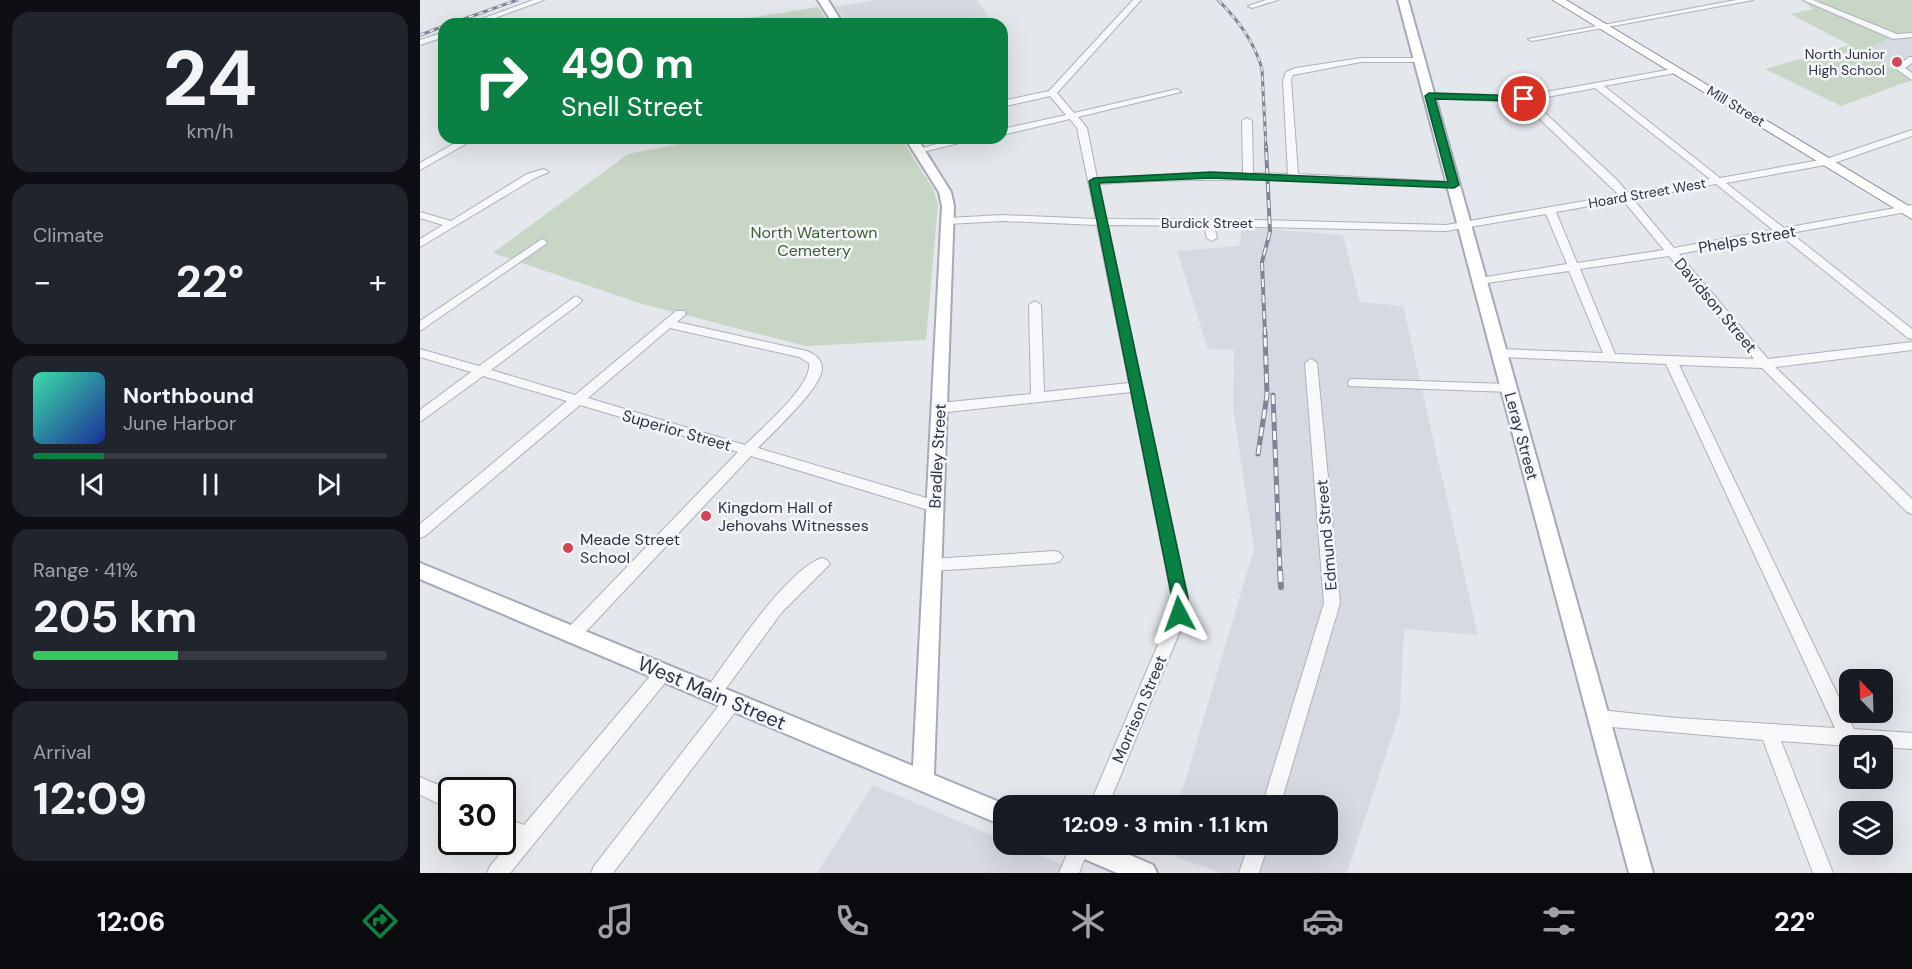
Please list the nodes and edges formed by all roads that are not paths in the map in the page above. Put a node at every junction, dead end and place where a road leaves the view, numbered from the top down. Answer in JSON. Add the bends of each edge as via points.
{"nodes":[{"id":1,"x":540,"y":0,"type":"edge"},
{"id":2,"x":823,"y":0,"type":"edge"},
{"id":3,"x":1137,"y":0,"type":"edge"},
{"id":4,"x":1274,"y":0,"type":"edge"},
{"id":5,"x":1403,"y":0,"type":"edge"},
{"id":6,"x":1749,"y":0,"type":"edge"},
{"id":7,"x":1807,"y":0,"type":"edge"},
{"id":8,"x":1562,"y":1,"type":"edge"},
{"id":9,"x":1252,"y":6,"type":"dead end"},
{"id":10,"x":489,"y":18,"type":"edge"},
{"id":11,"x":834,"y":18,"type":"edge"},
{"id":12,"x":1602,"y":26,"type":"junction"},
{"id":13,"x":1912,"y":35,"type":"edge"},
{"id":14,"x":438,"y":36,"type":"edge"},
{"id":15,"x":1532,"y":39,"type":"dead end"},
{"id":16,"x":420,"y":43,"type":"edge"},
{"id":17,"x":1912,"y":59,"type":"edge"},
{"id":18,"x":1419,"y":60,"type":"junction"},
{"id":19,"x":1675,"y":70,"type":"junction"},
{"id":20,"x":1912,"y":76,"type":"edge"},
{"id":21,"x":1597,"y":85,"type":"junction"},
{"id":22,"x":1177,"y":92,"type":"dead end"},
{"id":23,"x":1052,"y":93,"type":"junction"},
{"id":24,"x":1429,"y":96,"type":"junction"},
{"id":25,"x":1524,"y":99,"type":"junction"},
{"id":26,"x":1008,"y":103,"type":"edge"},
{"id":27,"x":1073,"y":116,"type":"junction"},
{"id":28,"x":1247,"y":121,"type":"dead end"},
{"id":29,"x":1008,"y":131,"type":"edge"},
{"id":30,"x":1912,"y":133,"type":"edge"},
{"id":31,"x":460,"y":144,"type":"edge"},
{"id":32,"x":915,"y":144,"type":"edge"},
{"id":33,"x":1828,"y":162,"type":"junction"},
{"id":34,"x":420,"y":166,"type":"edge"},
{"id":35,"x":544,"y":172,"type":"dead end"},
{"id":36,"x":1248,"y":176,"type":"junction"},
{"id":37,"x":1293,"y":177,"type":"junction"},
{"id":38,"x":1094,"y":181,"type":"junction"},
{"id":39,"x":1717,"y":181,"type":"junction"},
{"id":40,"x":1454,"y":185,"type":"junction"},
{"id":41,"x":1625,"y":196,"type":"junction"},
{"id":42,"x":1549,"y":209,"type":"junction"},
{"id":43,"x":1910,"y":211,"type":"edge"},
{"id":44,"x":420,"y":215,"type":"edge"},
{"id":45,"x":948,"y":221,"type":"junction"},
{"id":46,"x":1102,"y":222,"type":"junction"},
{"id":47,"x":1208,"y":223,"type":"junction"},
{"id":48,"x":451,"y":224,"type":"junction"},
{"id":49,"x":1465,"y":224,"type":"junction"},
{"id":50,"x":1782,"y":232,"type":"junction"},
{"id":51,"x":1212,"y":238,"type":"dead end"},
{"id":52,"x":542,"y":242,"type":"dead end"},
{"id":53,"x":420,"y":244,"type":"edge"},
{"id":54,"x":1671,"y":252,"type":"junction"},
{"id":55,"x":1573,"y":267,"type":"junction"},
{"id":56,"x":1480,"y":281,"type":"junction"},
{"id":57,"x":576,"y":300,"type":"dead end"},
{"id":58,"x":1035,"y":305,"type":"dead end"},
{"id":59,"x":680,"y":314,"type":"dead end"},
{"id":60,"x":668,"y":324,"type":"junction"},
{"id":61,"x":420,"y":327,"type":"edge"},
{"id":62,"x":1912,"y":335,"type":"edge"},
{"id":63,"x":1912,"y":346,"type":"edge"},
{"id":64,"x":420,"y":353,"type":"edge"},
{"id":65,"x":1500,"y":353,"type":"junction"},
{"id":66,"x":1611,"y":358,"type":"junction"},
{"id":67,"x":1671,"y":361,"type":"junction"},
{"id":68,"x":1311,"y":363,"type":"dead end"},
{"id":69,"x":1766,"y":364,"type":"junction"},
{"id":70,"x":480,"y":372,"type":"junction"},
{"id":71,"x":1353,"y":383,"type":"dead end"},
{"id":72,"x":1136,"y":387,"type":"junction"},
{"id":73,"x":1509,"y":388,"type":"junction"},
{"id":74,"x":1038,"y":399,"type":"junction"},
{"id":75,"x":576,"y":400,"type":"junction"},
{"id":76,"x":939,"y":408,"type":"junction"},
{"id":77,"x":420,"y":417,"type":"edge"},
{"id":78,"x":750,"y":451,"type":"junction"},
{"id":79,"x":935,"y":506,"type":"junction"},
{"id":80,"x":1912,"y":508,"type":"edge"},
{"id":81,"x":420,"y":532,"type":"edge"},
{"id":82,"x":1054,"y":557,"type":"dead end"},
{"id":83,"x":822,"y":564,"type":"dead end"},
{"id":84,"x":931,"y":565,"type":"junction"},
{"id":85,"x":420,"y":571,"type":"edge"},
{"id":86,"x":572,"y":635,"type":"junction"},
{"id":87,"x":663,"y":673,"type":"junction"},
{"id":88,"x":713,"y":693,"type":"junction"},
{"id":89,"x":733,"y":701,"type":"junction"},
{"id":90,"x":1600,"y":718,"type":"junction"},
{"id":91,"x":1769,"y":732,"type":"junction"},
{"id":92,"x":1848,"y":735,"type":"edge"},
{"id":93,"x":1839,"y":737,"type":"edge"},
{"id":94,"x":1893,"y":740,"type":"edge"},
{"id":95,"x":1912,"y":741,"type":"edge"},
{"id":96,"x":923,"y":783,"type":"junction"},
{"id":97,"x":420,"y":786,"type":"edge"},
{"id":98,"x":438,"y":794,"type":"edge"},
{"id":99,"x":1103,"y":795,"type":"edge"},
{"id":100,"x":1274,"y":795,"type":"edge"},
{"id":101,"x":993,"y":812,"type":"edge"},
{"id":102,"x":516,"y":832,"type":"edge"},
{"id":103,"x":527,"y":836,"type":"junction"},
{"id":104,"x":1075,"y":855,"type":"edge"},
{"id":105,"x":1103,"y":855,"type":"edge"},
{"id":106,"x":1255,"y":855,"type":"edge"},
{"id":107,"x":497,"y":873,"type":"edge"},
{"id":108,"x":601,"y":873,"type":"edge"},
{"id":109,"x":1069,"y":873,"type":"edge"},
{"id":110,"x":1145,"y":873,"type":"edge"},
{"id":111,"x":1250,"y":873,"type":"edge"},
{"id":112,"x":1641,"y":873,"type":"edge"},
{"id":113,"x":1823,"y":873,"type":"edge"}],
"edges":[{"from":1,"to":10,"type":"street"},
{"from":2,"to":11,"type":"main road"},
{"from":3,"to":23,"type":"street"},
{"from":4,"to":9,"type":"street"},
{"from":5,"to":18,"type":"main road","name":"Leray Street"},
{"from":6,"to":12,"type":"street"},
{"from":7,"to":13,"type":"street","via":[[1896,37]]},
{"from":8,"to":12,"type":"highway","name":"Mill Street"},
{"from":12,"to":15,"type":"street"},
{"from":12,"to":19,"type":"highway","name":"Mill Street"},
{"from":14,"to":16,"type":"street"},
{"from":17,"to":20,"type":"street","via":[[1899,68]]},
{"from":18,"to":24,"type":"main road","name":"Leray Street"},
{"from":18,"to":37,"type":"street","via":[[1361,60],[1289,74]]},
{"from":19,"to":21,"type":"street"},
{"from":19,"to":33,"type":"highway","name":"Mill Street"},
{"from":21,"to":25,"type":"street"},
{"from":21,"to":39,"type":"street"},
{"from":22,"to":27,"type":"street"},
{"from":23,"to":26,"type":"street"},
{"from":23,"to":27,"type":"street","name":"Morrison Street"},
{"from":24,"to":25,"type":"street"},
{"from":24,"to":40,"type":"main road","name":"Leray Street"},
{"from":25,"to":41,"type":"street","name":"Davidson Street"},
{"from":27,"to":29,"type":"street"},
{"from":27,"to":38,"type":"street","name":"Morrison Street","via":[[1082,128]]},
{"from":28,"to":36,"type":"street"},
{"from":30,"to":33,"type":"street","name":"Hoard Street West"},
{"from":31,"to":34,"type":"street"},
{"from":32,"to":45,"type":"main road","name":"Bradley Street","via":[[945,192]]},
{"from":33,"to":39,"type":"street","name":"Hoard Street West"},
{"from":33,"to":43,"type":"highway","name":"Mill Street"},
{"from":35,"to":48,"type":"street"},
{"from":36,"to":37,"type":"street"},
{"from":36,"to":38,"type":"street","via":[[1166,175]]},
{"from":37,"to":40,"type":"street"},
{"from":38,"to":46,"type":"street","name":"Morrison Street"},
{"from":39,"to":41,"type":"street","name":"Hoard Street West"},
{"from":39,"to":50,"type":"street"},
{"from":40,"to":49,"type":"main road","name":"Leray Street"},
{"from":41,"to":42,"type":"street","name":"Hoard Street West"},
{"from":41,"to":54,"type":"street","name":"Davidson Street"},
{"from":42,"to":49,"type":"street","name":"Hoard Street West"},
{"from":42,"to":55,"type":"street"},
{"from":43,"to":50,"type":"street","name":"Phelps Street"},
{"from":44,"to":48,"type":"street"},
{"from":45,"to":46,"type":"street","name":"Burdick Street","via":[[1002,218]]},
{"from":45,"to":76,"type":"main road","name":"Bradley Street"},
{"from":46,"to":47,"type":"street","name":"Burdick Street"},
{"from":46,"to":72,"type":"street","name":"Morrison Street"},
{"from":47,"to":49,"type":"street","name":"Burdick Street","via":[[1438,228]]},
{"from":47,"to":51,"type":"street"},
{"from":48,"to":53,"type":"street"},
{"from":49,"to":56,"type":"main road","name":"Leray Street"},
{"from":50,"to":54,"type":"street","name":"Phelps Street"},
{"from":50,"to":62,"type":"street"},
{"from":52,"to":61,"type":"street"},
{"from":54,"to":55,"type":"street","name":"Phelps Street"},
{"from":54,"to":69,"type":"street","name":"Davidson Street"},
{"from":55,"to":56,"type":"street","name":"Phelps Street"},
{"from":55,"to":66,"type":"street"},
{"from":56,"to":65,"type":"main road","name":"Leray Street"},
{"from":57,"to":70,"type":"street"},
{"from":58,"to":74,"type":"street"},
{"from":59,"to":60,"type":"street"},
{"from":60,"to":75,"type":"street"},
{"from":60,"to":78,"type":"street","via":[[812,356],[816,362],[812,379],[799,398]]},
{"from":63,"to":69,"type":"street"},
{"from":64,"to":70,"type":"street","name":"Superior Street"},
{"from":65,"to":66,"type":"street"},
{"from":65,"to":73,"type":"main road","name":"Leray Street"},
{"from":66,"to":67,"type":"street"},
{"from":67,"to":69,"type":"street"},
{"from":67,"to":92,"type":"street"},
{"from":68,"to":100,"type":"street","name":"Edmund Street","via":[[1332,603]]},
{"from":69,"to":80,"type":"street","name":"Davidson Street"},
{"from":70,"to":75,"type":"street","name":"Superior Street"},
{"from":70,"to":77,"type":"street"},
{"from":71,"to":73,"type":"street"},
{"from":72,"to":74,"type":"street"},
{"from":72,"to":99,"type":"street","name":"Morrison Street","via":[[1180,598],[1179,614]]},
{"from":73,"to":90,"type":"main road","name":"Leray Street"},
{"from":74,"to":76,"type":"street"},
{"from":75,"to":78,"type":"street","name":"Superior Street"},
{"from":75,"to":81,"type":"street"},
{"from":76,"to":79,"type":"main road","name":"Bradley Street"},
{"from":78,"to":79,"type":"street","name":"Superior Street"},
{"from":78,"to":86,"type":"street"},
{"from":79,"to":84,"type":"main road","name":"Bradley Street"},
{"from":82,"to":84,"type":"street"},
{"from":83,"to":88,"type":"street","via":[[784,598]]},
{"from":84,"to":96,"type":"main road","name":"Bradley Street"},
{"from":85,"to":86,"type":"main road","name":"West Main Street"},
{"from":86,"to":87,"type":"main road","name":"West Main Street"},
{"from":87,"to":88,"type":"main road","name":"West Main Street"},
{"from":87,"to":103,"type":"street"},
{"from":88,"to":89,"type":"main road","name":"West Main Street"},
{"from":89,"to":96,"type":"main road","name":"West Main Street"},
{"from":89,"to":108,"type":"street"},
{"from":90,"to":91,"type":"street"},
{"from":90,"to":112,"type":"main road","name":"Leray Street"},
{"from":91,"to":93,"type":"street"},
{"from":91,"to":113,"type":"street"},
{"from":94,"to":95,"type":"street"},
{"from":96,"to":101,"type":"main road","name":"West Main Street"},
{"from":97,"to":98,"type":"street"},
{"from":102,"to":103,"type":"street"},
{"from":103,"to":107,"type":"street"},
{"from":104,"to":109,"type":"street"},
{"from":105,"to":110,"type":"main road"},
{"from":106,"to":111,"type":"street"}]}
